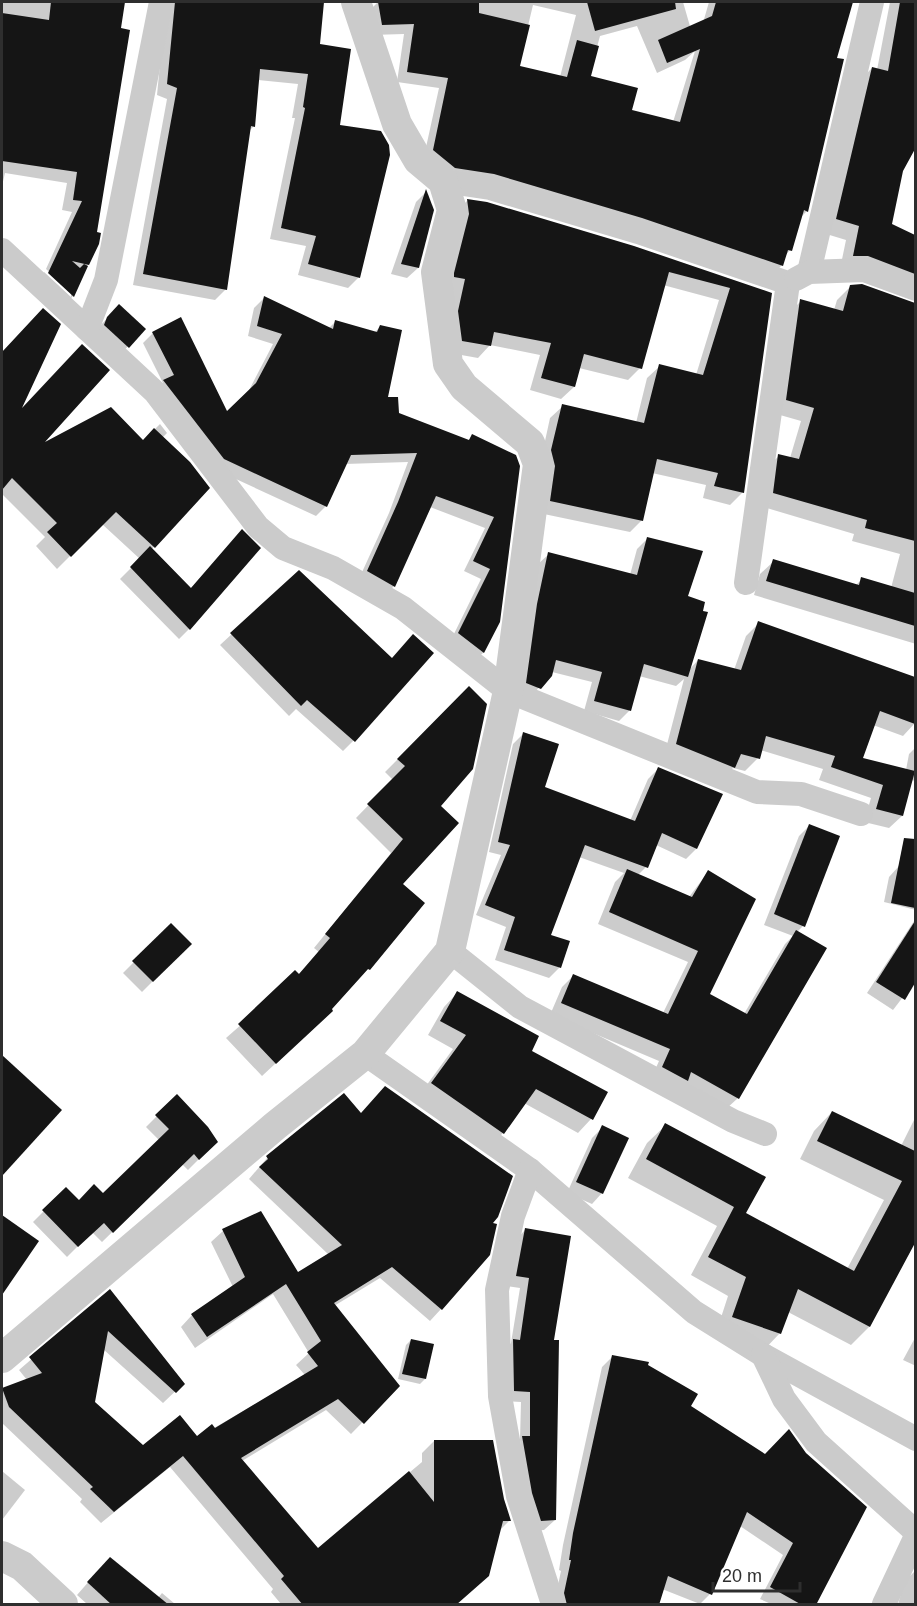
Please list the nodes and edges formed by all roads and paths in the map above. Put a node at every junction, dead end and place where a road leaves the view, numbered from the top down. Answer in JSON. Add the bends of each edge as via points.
{"nodes":[{"id":1,"x":161,"y":2,"type":"edge"},
{"id":2,"x":356,"y":2,"type":"edge"},
{"id":3,"x":872,"y":2,"type":"edge"},
{"id":4,"x":443,"y":182,"type":"junction"},
{"id":5,"x":2,"y":250,"type":"edge"},
{"id":6,"x":798,"y":277,"type":"junction"},
{"id":7,"x":915,"y":289,"type":"edge"},
{"id":8,"x":87,"y":329,"type":"junction"},
{"id":9,"x":746,"y":583,"type":"dead end"},
{"id":10,"x":508,"y":691,"type":"junction"},
{"id":11,"x":861,"y":814,"type":"dead end"},
{"id":12,"x":450,"y":951,"type":"junction"},
{"id":13,"x":365,"y":1054,"type":"junction"},
{"id":14,"x":765,"y":1134,"type":"dead end"},
{"id":15,"x":530,"y":1170,"type":"junction"},
{"id":16,"x":763,"y":1354,"type":"junction"},
{"id":17,"x":2,"y":1358,"type":"edge"},
{"id":18,"x":915,"y":1439,"type":"edge"},
{"id":19,"x":915,"y":1534,"type":"edge"},
{"id":20,"x":2,"y":1556,"type":"edge"},
{"id":21,"x":63,"y":1605,"type":"edge"},
{"id":22,"x":553,"y":1605,"type":"edge"},
{"id":23,"x":884,"y":1605,"type":"edge"}],
"edges":[{"from":1,"to":8,"type":"street","via":[[106,280]]},
{"from":2,"to":4,"type":"street","via":[[397,124],[418,160]]},
{"from":3,"to":6,"type":"street"},
{"from":4,"to":6,"type":"street","via":[[490,188]]},
{"from":4,"to":10,"type":"street","via":[[452,210],[435,272],[448,364],[464,387],[530,443],[537,464]]},
{"from":5,"to":8,"type":"street"},
{"from":6,"to":7,"type":"street","via":[[864,270]]},
{"from":6,"to":9,"type":"street"},
{"from":8,"to":10,"type":"street","via":[[155,392],[258,526],[283,548],[333,568],[403,608]]},
{"from":10,"to":11,"type":"street","via":[[757,792],[801,794]]},
{"from":10,"to":12,"type":"street"},
{"from":12,"to":13,"type":"street"},
{"from":12,"to":14,"type":"street","via":[[520,1007],[733,1121]]},
{"from":13,"to":15,"type":"street"},
{"from":13,"to":17,"type":"street"},
{"from":15,"to":16,"type":"street","via":[[694,1312]]},
{"from":15,"to":22,"type":"street","via":[[513,1216],[497,1290],[500,1396],[518,1496]]},
{"from":16,"to":18,"type":"street"},
{"from":16,"to":19,"type":"street","via":[[784,1399],[816,1442]]},
{"from":19,"to":23,"type":"street"},
{"from":20,"to":21,"type":"street","via":[[22,1566]]}]}
